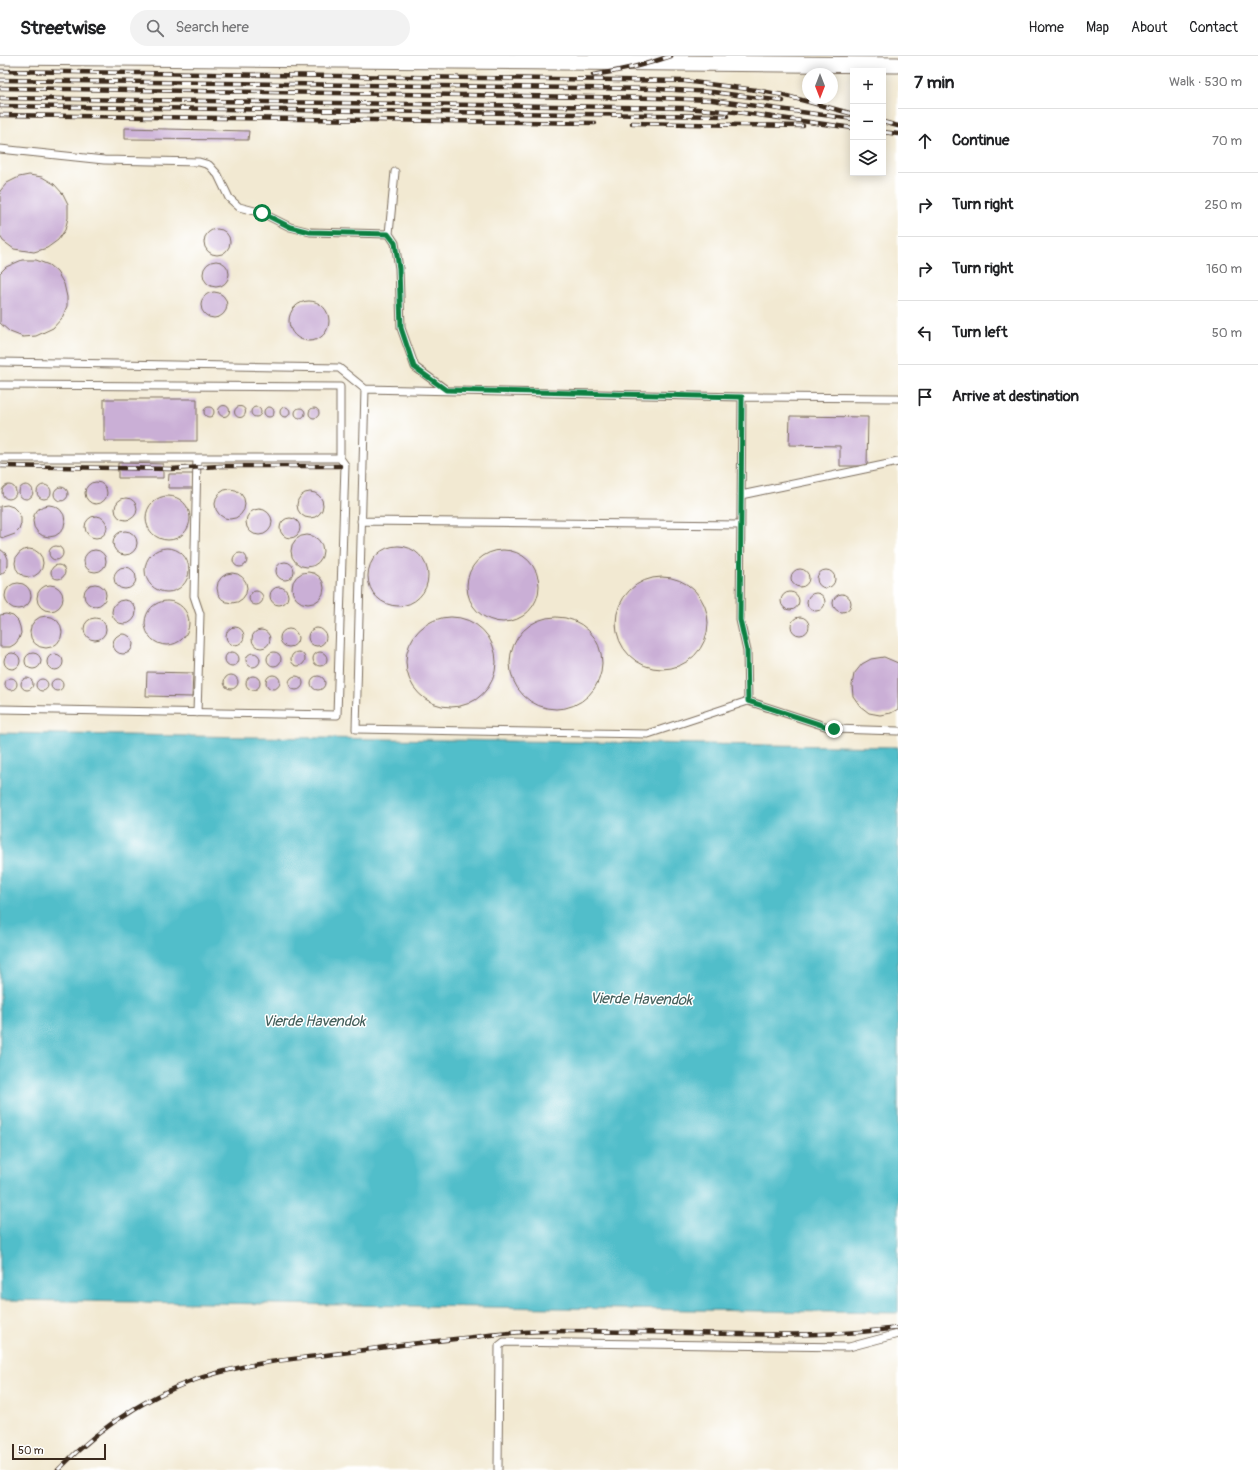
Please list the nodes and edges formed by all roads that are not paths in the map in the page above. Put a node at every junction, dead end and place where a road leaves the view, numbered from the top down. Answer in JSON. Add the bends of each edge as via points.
{"nodes":[{"id":1,"x":0,"y":57,"type":"edge"},
{"id":2,"x":898,"y":65,"type":"edge"},
{"id":3,"x":0,"y":149,"type":"edge"},
{"id":4,"x":395,"y":172,"type":"dead end"},
{"id":5,"x":388,"y":234,"type":"junction"},
{"id":6,"x":0,"y":362,"type":"edge"},
{"id":7,"x":0,"y":385,"type":"edge"},
{"id":8,"x":365,"y":388,"type":"junction"},
{"id":9,"x":446,"y":390,"type":"junction"},
{"id":10,"x":742,"y":397,"type":"junction"},
{"id":11,"x":898,"y":398,"type":"edge"},
{"id":12,"x":0,"y":458,"type":"edge"},
{"id":13,"x":198,"y":458,"type":"junction"},
{"id":14,"x":340,"y":458,"type":"junction"},
{"id":15,"x":898,"y":462,"type":"edge"},
{"id":16,"x":741,"y":495,"type":"junction"},
{"id":17,"x":361,"y":521,"type":"junction"},
{"id":18,"x":741,"y":525,"type":"junction"},
{"id":19,"x":748,"y":701,"type":"junction"},
{"id":20,"x":0,"y":709,"type":"edge"},
{"id":21,"x":198,"y":713,"type":"junction"},
{"id":22,"x":898,"y":731,"type":"edge"},
{"id":23,"x":898,"y":1334,"type":"edge"},
{"id":24,"x":498,"y":1470,"type":"edge"}],
"edges":[{"from":1,"to":2,"type":"street"},
{"from":3,"to":5,"type":"lane","via":[[104,160],[200,162],[209,165],[218,175],[229,198],[239,207],[262,213],[290,227],[310,232]]},
{"from":4,"to":5,"type":"lane"},
{"from":5,"to":9,"type":"lane","via":[[395,243],[399,268],[401,328],[414,367]]},
{"from":6,"to":8,"type":"lane","via":[[338,368]]},
{"from":7,"to":14,"type":"lane","via":[[340,387]]},
{"from":8,"to":9,"type":"lane"},
{"from":8,"to":17,"type":"lane"},
{"from":9,"to":10,"type":"lane"},
{"from":10,"to":11,"type":"lane"},
{"from":10,"to":16,"type":"lane"},
{"from":12,"to":13,"type":"lane"},
{"from":13,"to":14,"type":"lane"},
{"from":13,"to":21,"type":"lane","via":[[194,596],[200,614]]},
{"from":14,"to":21,"type":"lane","via":[[345,465],[337,716]]},
{"from":15,"to":16,"type":"lane"},
{"from":16,"to":18,"type":"lane"},
{"from":17,"to":18,"type":"lane"},
{"from":17,"to":19,"type":"lane","via":[[356,729],[648,734]]},
{"from":18,"to":19,"type":"lane","via":[[740,620],[747,651]]},
{"from":19,"to":22,"type":"lane","via":[[834,729]]},
{"from":20,"to":21,"type":"lane"},
{"from":23,"to":24,"type":"lane","via":[[849,1347],[504,1342],[500,1346]]}]}
